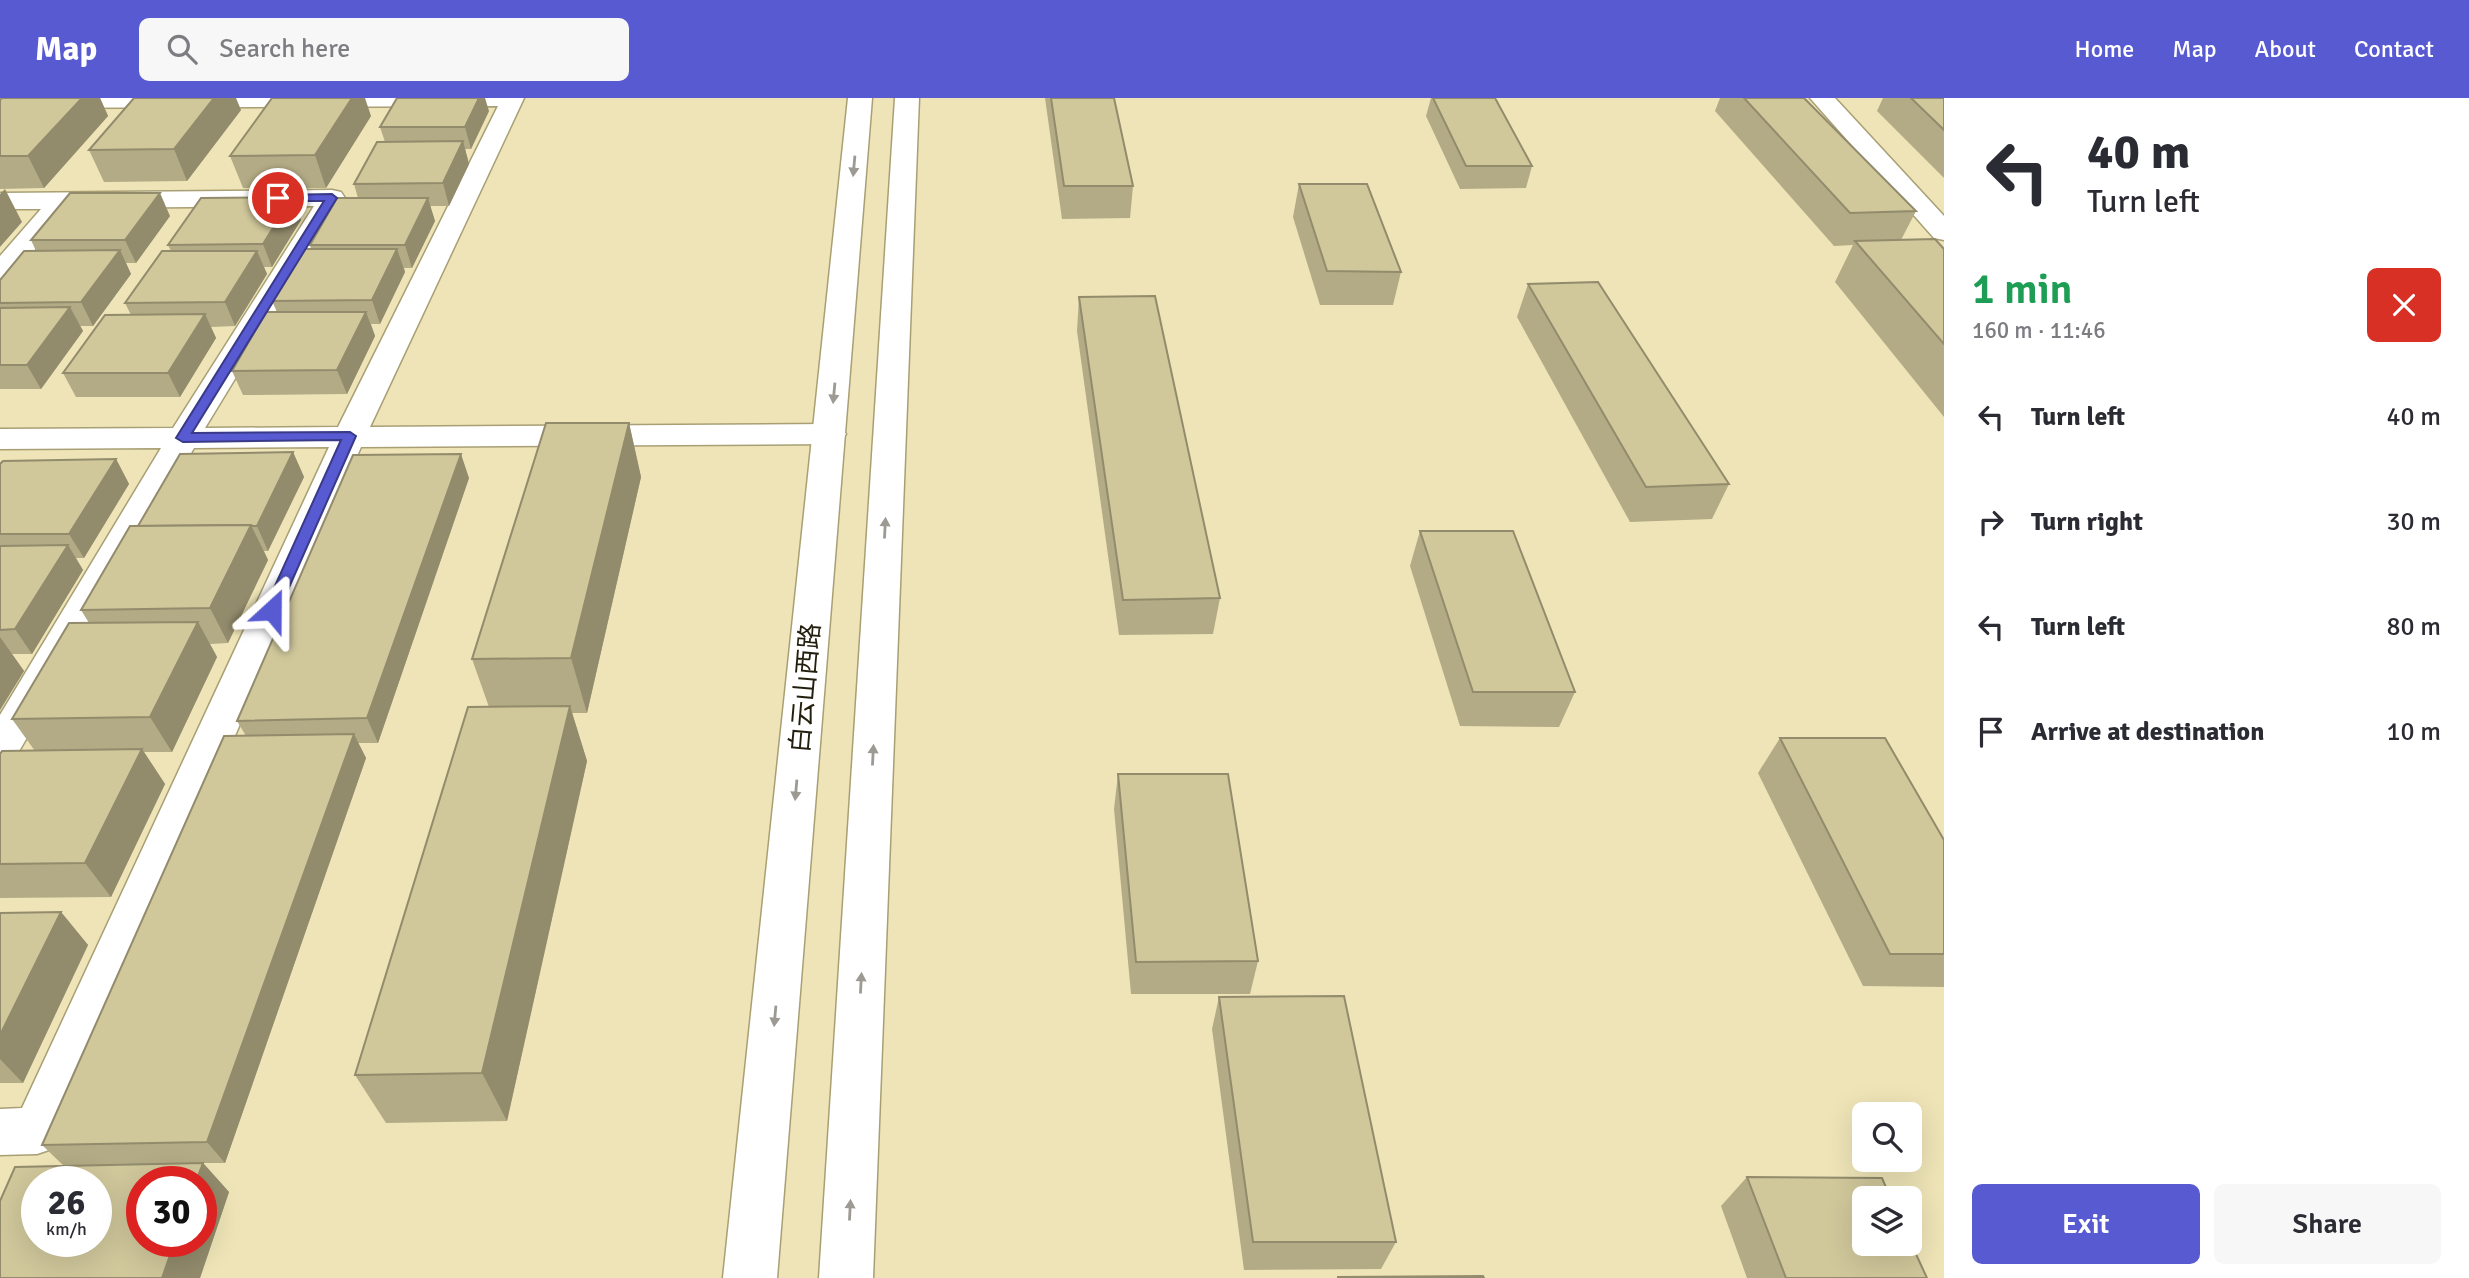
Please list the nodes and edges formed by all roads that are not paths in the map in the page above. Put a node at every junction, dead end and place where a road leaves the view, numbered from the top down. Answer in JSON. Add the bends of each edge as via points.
{"nodes":[{"id":1,"x":860,"y":98,"type":"edge"},
{"id":2,"x":907,"y":98,"type":"edge"},
{"id":3,"x":1822,"y":98,"type":"edge"},
{"id":4,"x":0,"y":101,"type":"edge"},
{"id":5,"x":63,"y":199,"type":"junction"},
{"id":6,"x":0,"y":201,"type":"edge"},
{"id":7,"x":1944,"y":232,"type":"edge"},
{"id":8,"x":0,"y":274,"type":"edge"},
{"id":9,"x":830,"y":433,"type":"junction"},
{"id":10,"x":350,"y":436,"type":"junction"},
{"id":11,"x":183,"y":438,"type":"junction"},
{"id":12,"x":0,"y":439,"type":"edge"},
{"id":13,"x":0,"y":749,"type":"edge"},
{"id":14,"x":0,"y":1132,"type":"edge"},
{"id":15,"x":750,"y":1278,"type":"edge"},
{"id":16,"x":846,"y":1278,"type":"edge"}],
"edges":[{"from":1,"to":9,"type":"street","name":"白云山西路","one_way":true},
{"from":16,"to":2,"type":"street","one_way":true},
{"from":3,"to":7,"type":"street"},
{"from":4,"to":10,"type":"street","via":[[513,99]]},
{"from":5,"to":6,"type":"street"},
{"from":5,"to":8,"type":"street"},
{"from":5,"to":11,"type":"street","via":[[332,198]]},
{"from":9,"to":10,"type":"street"},
{"from":9,"to":15,"type":"street","name":"白云山西路","one_way":true},
{"from":10,"to":11,"type":"street"},
{"from":10,"to":14,"type":"street","via":[[37,1131]]},
{"from":11,"to":12,"type":"street"},
{"from":11,"to":13,"type":"street"}]}
